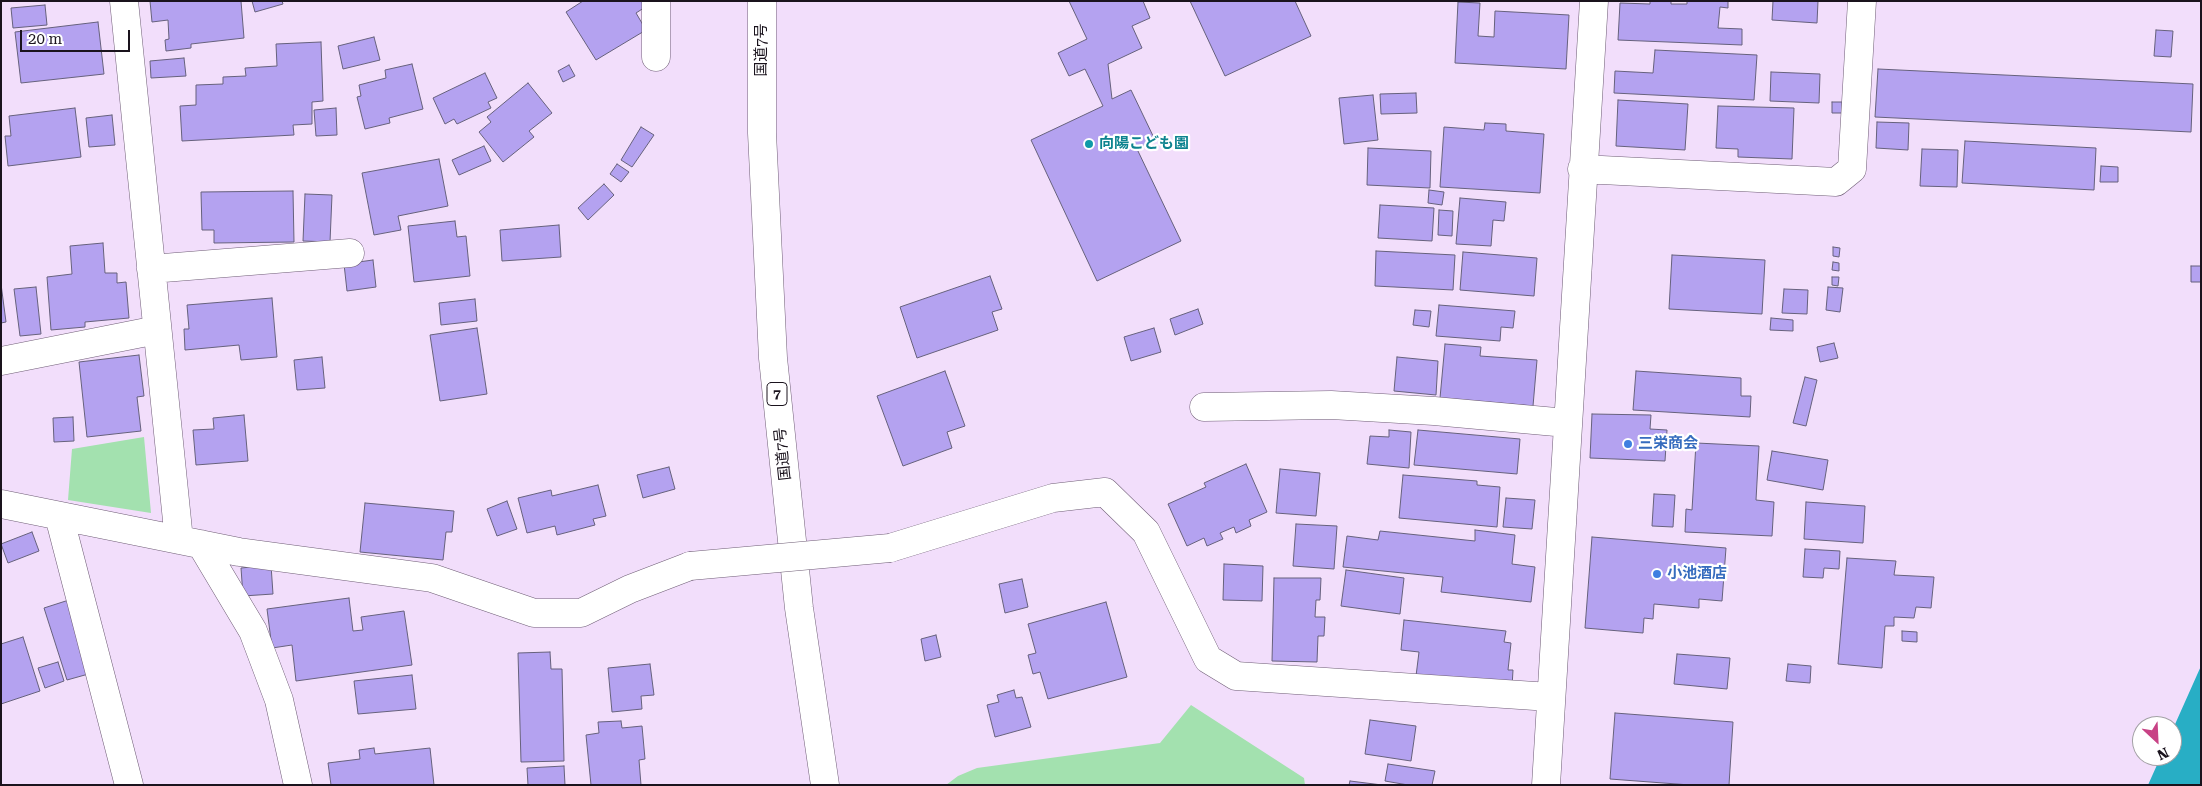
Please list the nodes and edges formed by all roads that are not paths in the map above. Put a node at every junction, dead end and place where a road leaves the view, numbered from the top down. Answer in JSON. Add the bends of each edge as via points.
{"nodes":[{"id":1,"x":124,"y":1,"type":"edge"},
{"id":2,"x":656,"y":1,"type":"edge"},
{"id":3,"x":762,"y":1,"type":"edge"},
{"id":4,"x":1594,"y":1,"type":"edge"},
{"id":5,"x":1862,"y":1,"type":"edge"},
{"id":6,"x":656,"y":57,"type":"dead end"},
{"id":7,"x":1582,"y":169,"type":"junction"},
{"id":8,"x":350,"y":254,"type":"dead end"},
{"id":9,"x":151,"y":270,"type":"junction"},
{"id":10,"x":157,"y":330,"type":"junction"},
{"id":11,"x":1,"y":362,"type":"edge"},
{"id":12,"x":1204,"y":407,"type":"dead end"},
{"id":13,"x":1567,"y":423,"type":"junction"},
{"id":14,"x":1,"y":504,"type":"edge"},
{"id":15,"x":59,"y":516,"type":"junction"},
{"id":16,"x":190,"y":542,"type":"junction"},
{"id":17,"x":1550,"y":698,"type":"junction"},
{"id":18,"x":128,"y":785,"type":"edge"},
{"id":19,"x":298,"y":785,"type":"edge"},
{"id":20,"x":825,"y":785,"type":"edge"},
{"id":21,"x":1546,"y":785,"type":"edge"}],
"edges":[{"from":1,"to":9,"type":"main road"},
{"from":2,"to":6,"type":"main road"},
{"from":3,"to":20,"type":"main road","name":"国道7号","number":"7","via":[[762,133],[773,358],[799,608]]},
{"from":4,"to":7,"type":"main road"},
{"from":5,"to":7,"type":"main road","via":[[1852,169],[1836,182]]},
{"from":7,"to":13,"type":"main road"},
{"from":8,"to":9,"type":"main road"},
{"from":9,"to":10,"type":"main road"},
{"from":10,"to":11,"type":"main road"},
{"from":10,"to":16,"type":"main road"},
{"from":12,"to":13,"type":"main road","via":[[1331,405]]},
{"from":13,"to":17,"type":"main road"},
{"from":14,"to":15,"type":"main road"},
{"from":15,"to":16,"type":"main road"},
{"from":15,"to":18,"type":"main road"},
{"from":16,"to":17,"type":"main road","bridge":true,"via":[[239,552],[432,578],[534,613],[581,613],[630,589],[690,566],[890,548],[1053,498],[1104,492],[1146,532],[1208,659],[1236,676]]},
{"from":16,"to":19,"type":"main road","via":[[253,631],[279,700]]},
{"from":17,"to":21,"type":"main road"}]}
